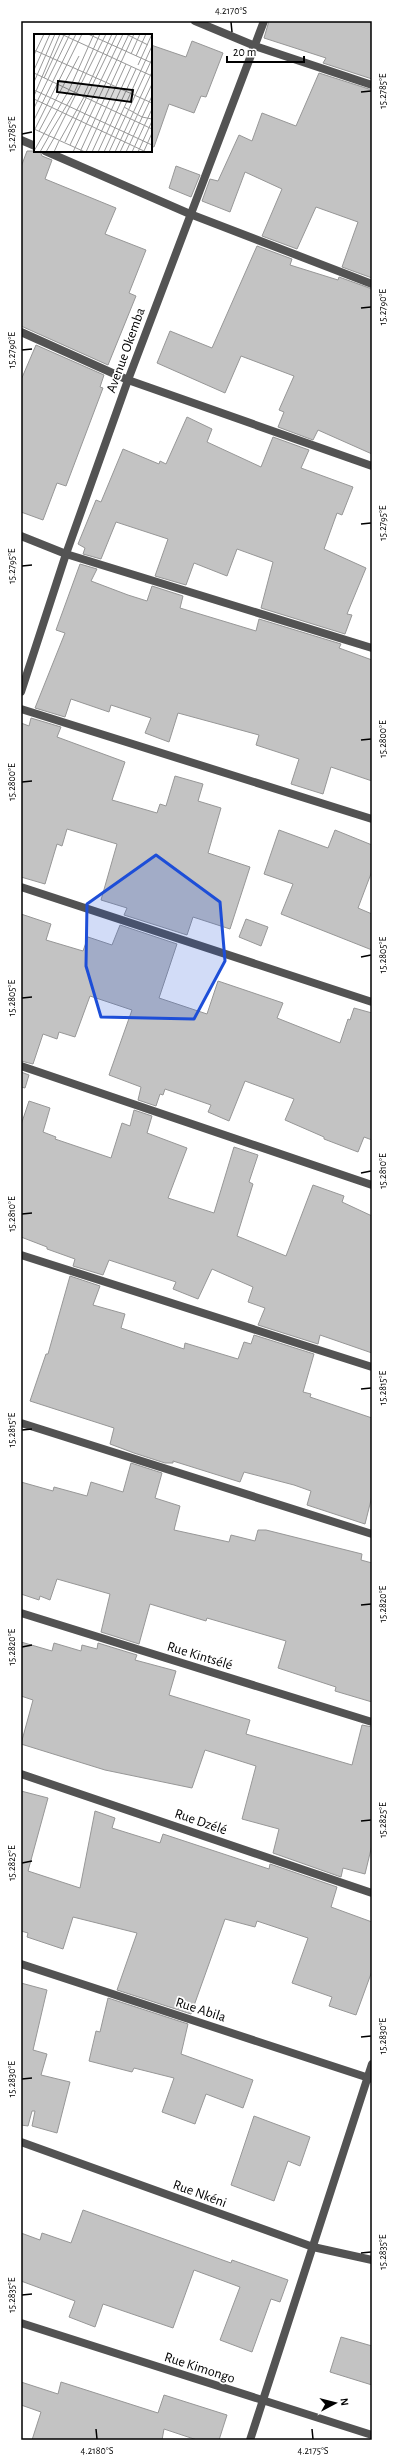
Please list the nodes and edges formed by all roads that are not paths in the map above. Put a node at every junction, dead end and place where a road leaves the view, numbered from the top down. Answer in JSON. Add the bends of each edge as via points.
{"nodes":[{"id":1,"x":196,"y":21,"type":"edge"},
{"id":2,"x":264,"y":21,"type":"edge"},
{"id":3,"x":255,"y":46,"type":"junction"},
{"id":4,"x":372,"y":85,"type":"edge"},
{"id":5,"x":21,"y":140,"type":"edge"},
{"id":6,"x":34,"y":146,"type":"edge"},
{"id":7,"x":47,"y":152,"type":"edge"},
{"id":8,"x":190,"y":214,"type":"junction"},
{"id":9,"x":372,"y":284,"type":"edge"},
{"id":10,"x":21,"y":332,"type":"edge"},
{"id":11,"x":128,"y":380,"type":"junction"},
{"id":12,"x":372,"y":466,"type":"edge"},
{"id":13,"x":21,"y":536,"type":"edge"},
{"id":14,"x":66,"y":554,"type":"junction"},
{"id":15,"x":372,"y":648,"type":"edge"},
{"id":16,"x":21,"y":692,"type":"edge"},
{"id":17,"x":21,"y":709,"type":"edge"},
{"id":18,"x":372,"y":819,"type":"edge"},
{"id":19,"x":21,"y":886,"type":"edge"},
{"id":20,"x":372,"y":1002,"type":"edge"},
{"id":21,"x":21,"y":1066,"type":"edge"},
{"id":22,"x":372,"y":1185,"type":"edge"},
{"id":23,"x":21,"y":1255,"type":"edge"},
{"id":24,"x":372,"y":1367,"type":"edge"},
{"id":25,"x":21,"y":1423,"type":"edge"},
{"id":26,"x":372,"y":1534,"type":"edge"},
{"id":27,"x":21,"y":1613,"type":"edge"},
{"id":28,"x":372,"y":1722,"type":"edge"},
{"id":29,"x":21,"y":1774,"type":"edge"},
{"id":30,"x":372,"y":1893,"type":"edge"},
{"id":31,"x":21,"y":1964,"type":"edge"},
{"id":32,"x":372,"y":2064,"type":"edge"},
{"id":33,"x":370,"y":2078,"type":"edge"},
{"id":34,"x":21,"y":2142,"type":"edge"},
{"id":35,"x":313,"y":2247,"type":"junction"},
{"id":36,"x":372,"y":2260,"type":"edge"},
{"id":37,"x":21,"y":2323,"type":"edge"},
{"id":38,"x":263,"y":2401,"type":"junction"},
{"id":39,"x":372,"y":2435,"type":"edge"},
{"id":40,"x":250,"y":2440,"type":"edge"}],
"edges":[{"from":1,"to":3,"type":"street"},
{"from":2,"to":3,"type":"street","name":"Avenue Okemba"},
{"from":3,"to":4,"type":"street"},
{"from":3,"to":8,"type":"street","name":"Avenue Okemba"},
{"from":5,"to":6,"type":"street"},
{"from":7,"to":8,"type":"street"},
{"from":8,"to":9,"type":"street"},
{"from":8,"to":11,"type":"street","name":"Avenue Okemba"},
{"from":10,"to":11,"type":"street"},
{"from":11,"to":12,"type":"street"},
{"from":11,"to":14,"type":"street","name":"Avenue Okemba"},
{"from":13,"to":14,"type":"street"},
{"from":14,"to":15,"type":"street"},
{"from":14,"to":16,"type":"street","name":"Avenue Okemba"},
{"from":17,"to":18,"type":"street"},
{"from":19,"to":20,"type":"street"},
{"from":21,"to":22,"type":"street"},
{"from":23,"to":24,"type":"street"},
{"from":25,"to":26,"type":"street"},
{"from":27,"to":28,"type":"street","name":"Rue Kintsélé"},
{"from":29,"to":30,"type":"street","name":"Rue Dzélé"},
{"from":31,"to":33,"type":"street","name":"Rue Abila"},
{"from":32,"to":33,"type":"street"},
{"from":33,"to":35,"type":"street"},
{"from":34,"to":35,"type":"street","name":"Rue Nkéni"},
{"from":35,"to":36,"type":"street","name":"Rue Nkéni"},
{"from":35,"to":38,"type":"street"},
{"from":37,"to":38,"type":"street","name":"Rue Kimongo"},
{"from":38,"to":39,"type":"street","name":"Rue Kimongo"},
{"from":38,"to":40,"type":"street"}]}
